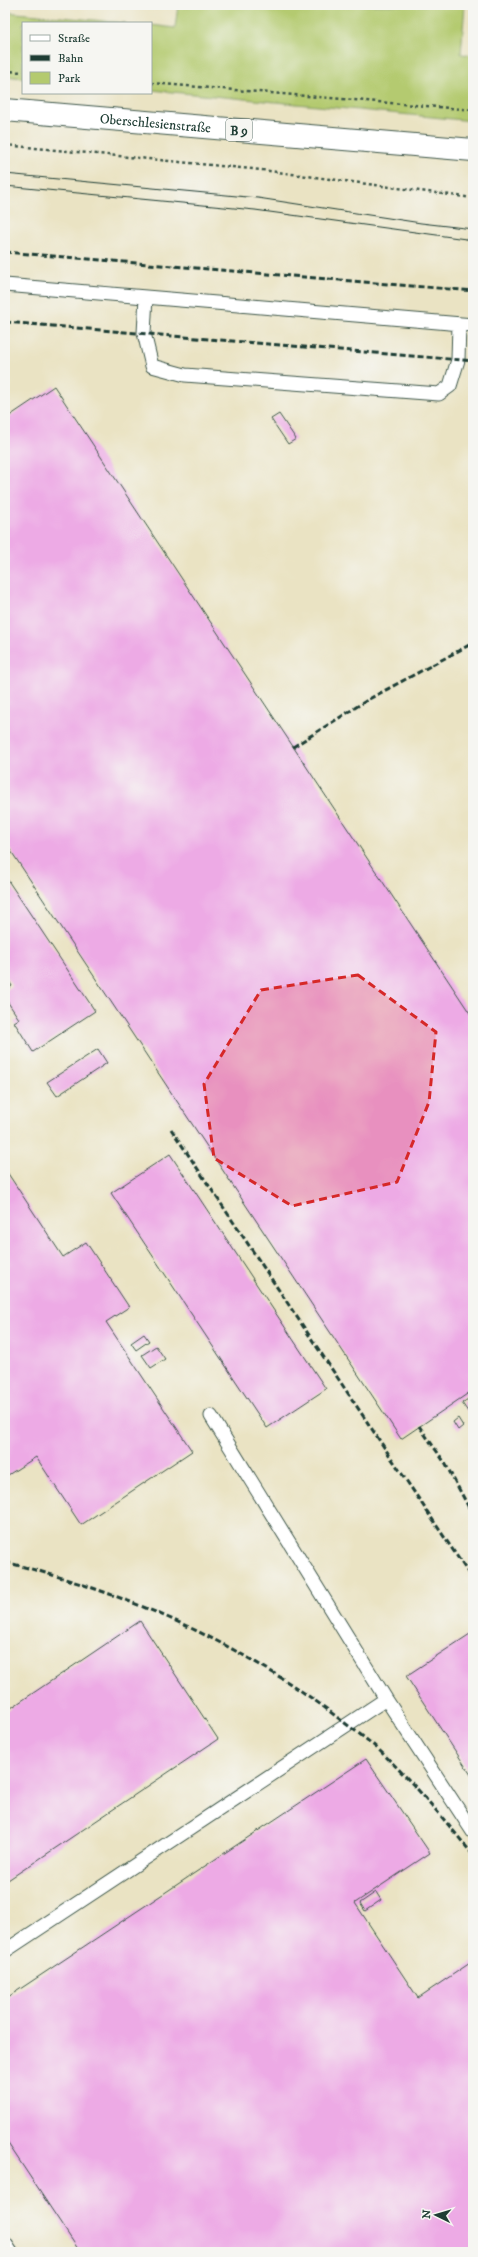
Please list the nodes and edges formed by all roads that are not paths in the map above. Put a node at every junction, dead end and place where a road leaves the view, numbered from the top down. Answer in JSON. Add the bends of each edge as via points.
{"nodes":[{"id":1,"x":5,"y":110,"type":"edge"},
{"id":2,"x":473,"y":150,"type":"edge"},
{"id":3,"x":5,"y":285,"type":"edge"},
{"id":4,"x":146,"y":297,"type":"junction"},
{"id":5,"x":459,"y":324,"type":"junction"},
{"id":6,"x":473,"y":325,"type":"edge"},
{"id":7,"x":211,"y":1416,"type":"dead end"},
{"id":8,"x":386,"y":1699,"type":"junction"},
{"id":9,"x":473,"y":1832,"type":"edge"},
{"id":10,"x":5,"y":1952,"type":"edge"},
{"id":11,"x":5,"y":2243,"type":"edge"},
{"id":12,"x":11,"y":2252,"type":"edge"}],
"edges":[{"from":1,"to":2,"type":"main road","name":"Oberschlesienstraße","number":"B 9"},
{"from":3,"to":4,"type":"lane"},
{"from":4,"to":5,"type":"lane"},
{"from":4,"to":5,"type":"lane","via":[[144,333],[152,366],[184,374],[439,394],[450,386],[458,360]]},
{"from":5,"to":6,"type":"lane"},
{"from":7,"to":8,"type":"lane"},
{"from":8,"to":9,"type":"lane"},
{"from":8,"to":10,"type":"lane"},
{"from":11,"to":12,"type":"lane"}]}
